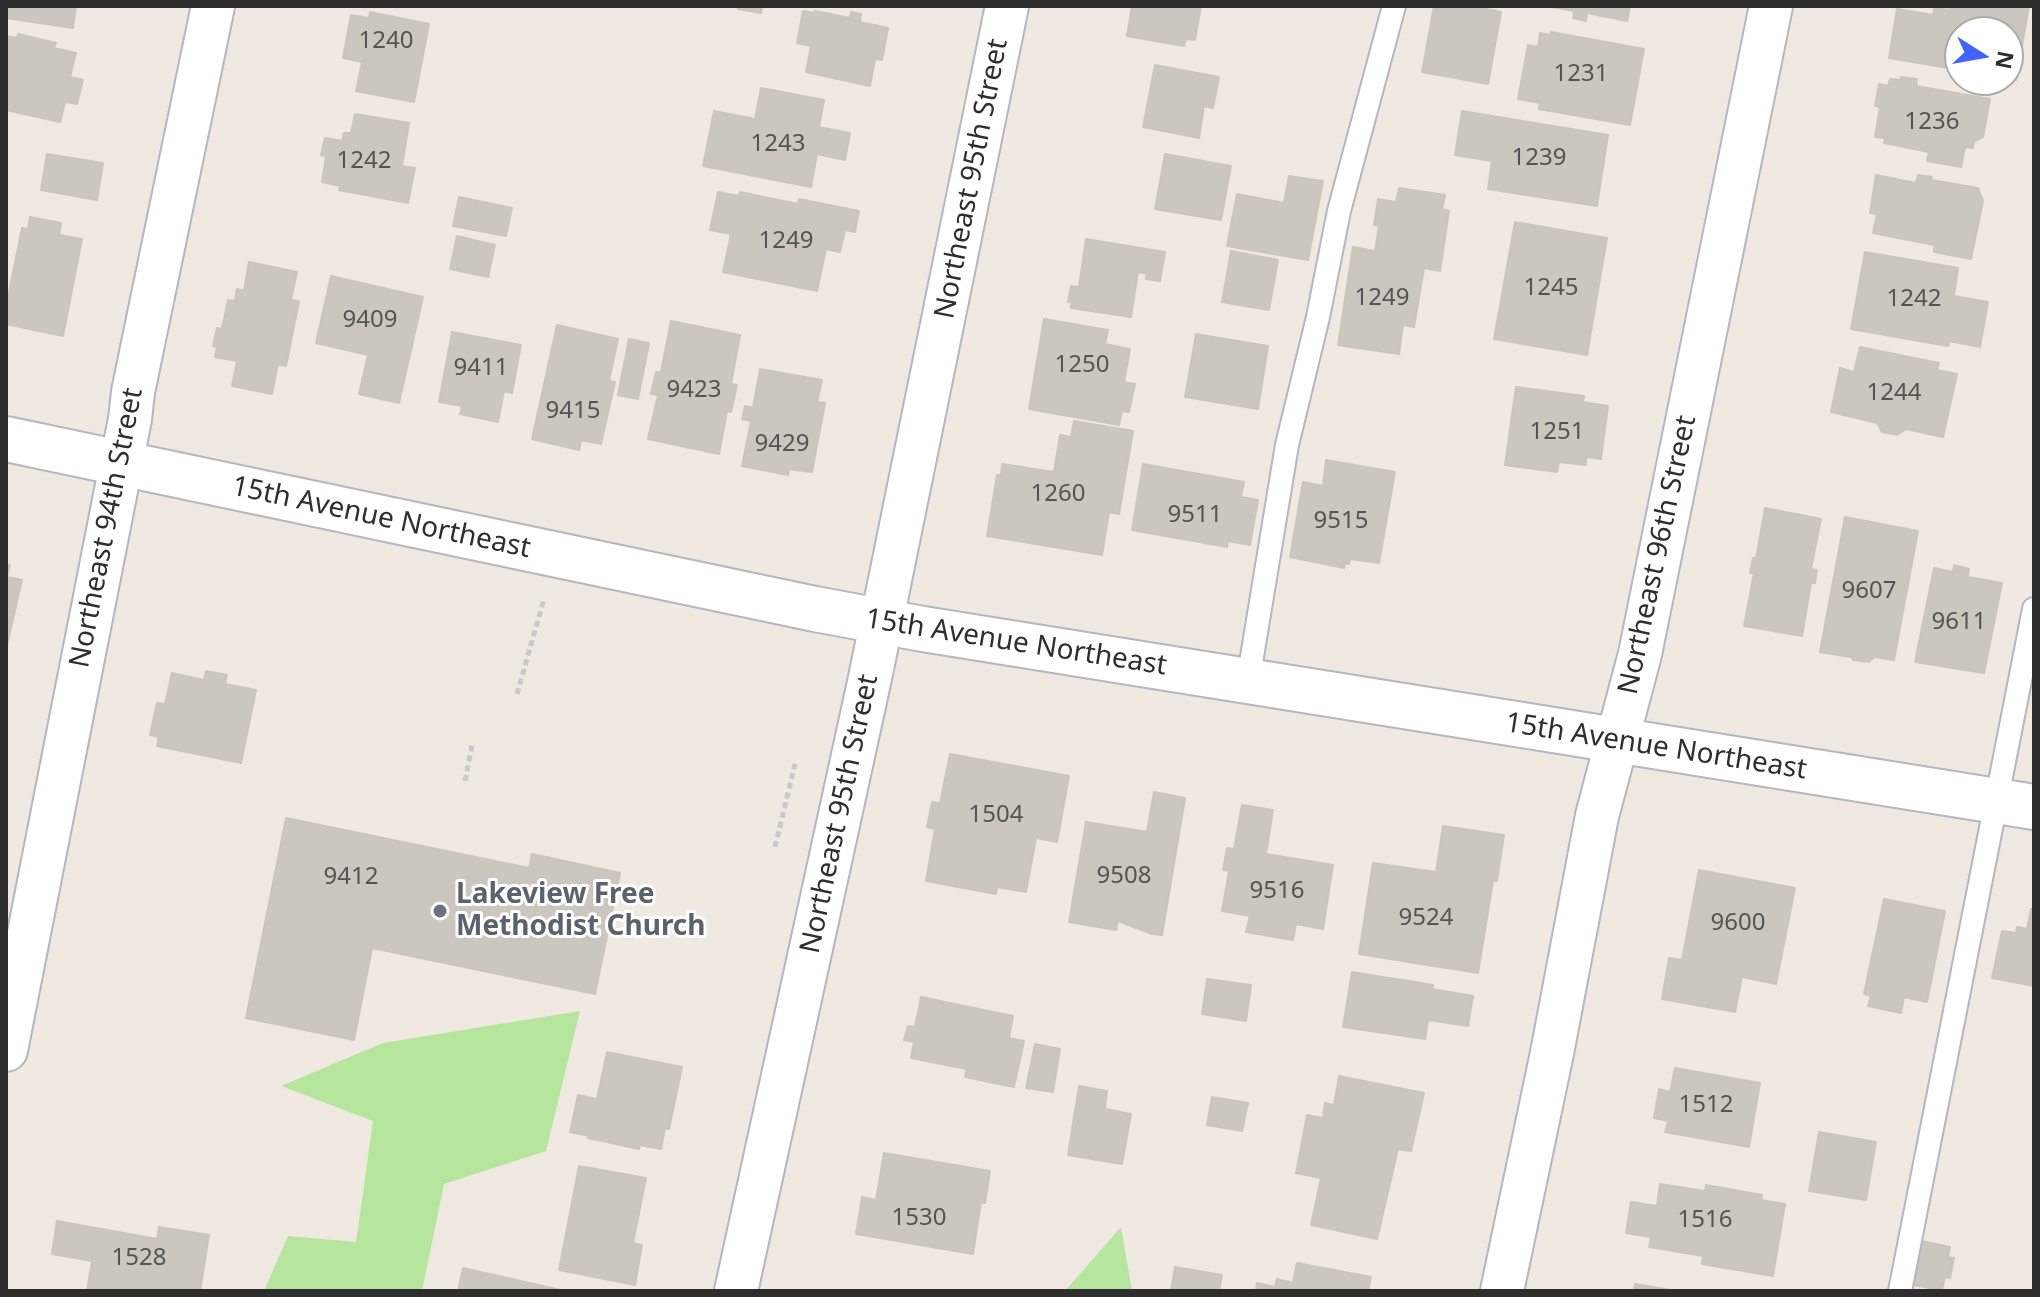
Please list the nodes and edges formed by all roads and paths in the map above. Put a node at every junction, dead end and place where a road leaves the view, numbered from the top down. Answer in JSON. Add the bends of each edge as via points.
{"nodes":[{"id":1,"x":213,"y":6,"type":"edge"},
{"id":2,"x":1007,"y":6,"type":"edge"},
{"id":3,"x":1394,"y":6,"type":"edge"},
{"id":4,"x":1771,"y":6,"type":"edge"},
{"id":5,"x":6,"y":439,"type":"edge"},
{"id":6,"x":120,"y":463,"type":"junction"},
{"id":7,"x":544,"y":598,"type":"dead end"},
{"id":8,"x":2034,"y":609,"type":"edge"},
{"id":9,"x":882,"y":621,"type":"junction"},
{"id":10,"x":1248,"y":681,"type":"junction"},
{"id":11,"x":517,"y":694,"type":"dead end"},
{"id":12,"x":1616,"y":740,"type":"junction"},
{"id":13,"x":472,"y":745,"type":"dead end"},
{"id":14,"x":795,"y":764,"type":"dead end"},
{"id":15,"x":465,"y":781,"type":"dead end"},
{"id":16,"x":2015,"y":804,"type":"edge"},
{"id":17,"x":775,"y":847,"type":"dead end"},
{"id":18,"x":6,"y":1050,"type":"edge"},
{"id":19,"x":736,"y":1291,"type":"edge"},
{"id":20,"x":1502,"y":1291,"type":"edge"},
{"id":21,"x":1900,"y":1291,"type":"edge"}],
"edges":[{"from":1,"to":6,"type":"street","name":"Northeast 94th Street"},
{"from":2,"to":9,"type":"street","name":"Northeast 95th Street"},
{"from":3,"to":10,"type":"lane","via":[[1339,211],[1287,445]]},
{"from":4,"to":12,"type":"street","name":"Northeast 96th Street","via":[[1640,654]]},
{"from":5,"to":6,"type":"street","name":"15th Avenue Northeast"},
{"from":6,"to":9,"type":"street","name":"15th Avenue Northeast"},
{"from":6,"to":18,"type":"street","name":"Northeast 94th Street"},
{"from":7,"to":11,"type":"path"},
{"from":8,"to":16,"type":"lane"},
{"from":9,"to":10,"type":"street","name":"15th Avenue Northeast"},
{"from":9,"to":19,"type":"street","name":"Northeast 95th Street"},
{"from":10,"to":12,"type":"street","name":"15th Avenue Northeast"},
{"from":12,"to":16,"type":"street","name":"15th Avenue Northeast"},
{"from":12,"to":20,"type":"street","name":"Northeast 96th Street"},
{"from":13,"to":15,"type":"path"},
{"from":14,"to":17,"type":"path"},
{"from":16,"to":21,"type":"lane"}]}
